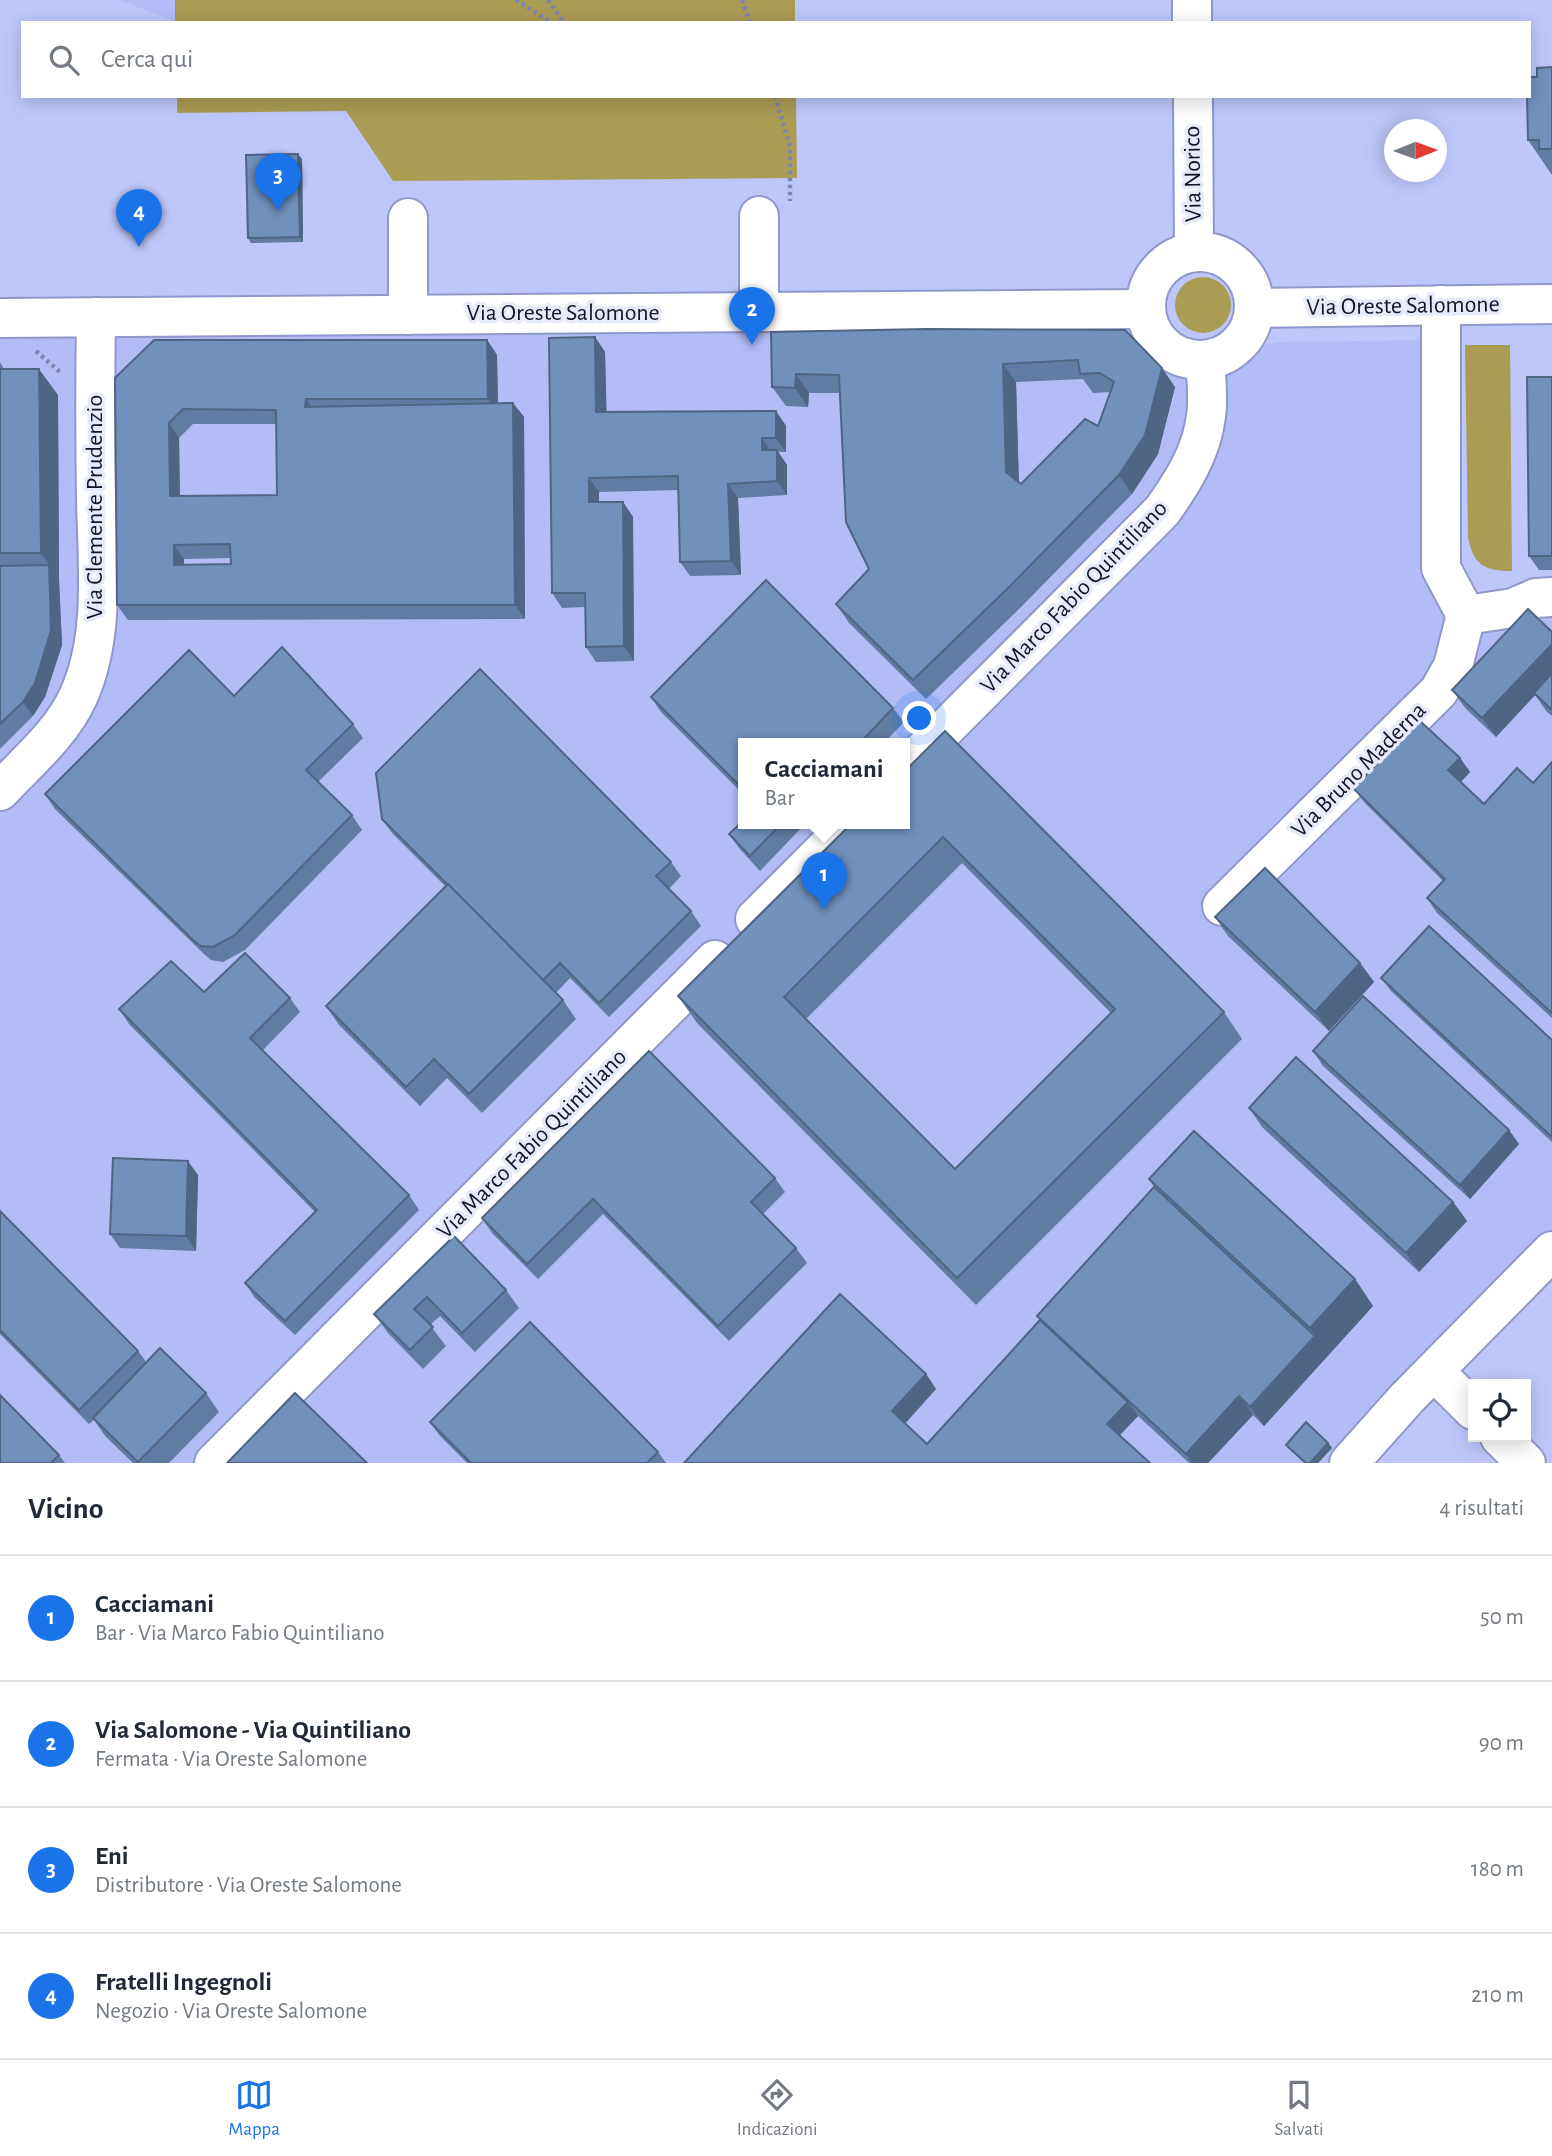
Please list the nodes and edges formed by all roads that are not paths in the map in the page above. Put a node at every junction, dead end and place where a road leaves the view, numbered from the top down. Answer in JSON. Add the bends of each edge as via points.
{"nodes":[{"id":1,"x":1192,"y":0,"type":"edge"},
{"id":2,"x":1192,"y":21,"type":"edge"},
{"id":3,"x":1193,"y":98,"type":"edge"},
{"id":4,"x":775,"y":214,"type":"road end"},
{"id":5,"x":408,"y":218,"type":"dead end"},
{"id":6,"x":1194,"y":252,"type":"junction"},
{"id":7,"x":1552,"y":304,"type":"edge"},
{"id":8,"x":1441,"y":305,"type":"junction"},
{"id":9,"x":1254,"y":307,"type":"junction"},
{"id":10,"x":1135,"y":309,"type":"junction"},
{"id":11,"x":759,"y":312,"type":"junction"},
{"id":12,"x":408,"y":315,"type":"junction"},
{"id":13,"x":96,"y":317,"type":"junction"},
{"id":14,"x":0,"y":318,"type":"edge"},
{"id":15,"x":1205,"y":360,"type":"junction"},
{"id":16,"x":1552,"y":597,"type":"edge"},
{"id":17,"x":1466,"y":615,"type":"junction"},
{"id":18,"x":910,"y":765,"type":"edge"},
{"id":19,"x":0,"y":791,"type":"edge"},
{"id":20,"x":845,"y":829,"type":"edge"},
{"id":21,"x":1222,"y":906,"type":"edge"},
{"id":22,"x":1552,"y":1251,"type":"edge"},
{"id":23,"x":1434,"y":1371,"type":"junction"},
{"id":24,"x":1468,"y":1405,"type":"edge"},
{"id":25,"x":1505,"y":1442,"type":"edge"},
{"id":26,"x":214,"y":1463,"type":"edge"},
{"id":27,"x":1349,"y":1463,"type":"edge"},
{"id":28,"x":1526,"y":1463,"type":"edge"}],
"edges":[{"from":1,"to":2,"type":"street"},
{"from":3,"to":6,"type":"street","name":"Via Norico"},
{"from":4,"to":11,"type":"street"},
{"from":5,"to":12,"type":"street"},
{"from":6,"to":9,"type":"street","via":[[1229,260],[1252,289]]},
{"from":6,"to":10,"type":"street","via":[[1164,265]]},
{"from":7,"to":8,"type":"street","name":"Via Oreste Salomone"},
{"from":8,"to":9,"type":"street","name":"Via Oreste Salomone"},
{"from":8,"to":17,"type":"street","via":[[1441,568]]},
{"from":9,"to":15,"type":"street","via":[[1244,338],[1232,349]]},
{"from":10,"to":11,"type":"street","name":"Via Oreste Salomone"},
{"from":10,"to":15,"type":"street","via":[[1170,351]]},
{"from":11,"to":12,"type":"street","name":"Via Oreste Salomone"},
{"from":12,"to":13,"type":"street","name":"Via Oreste Salomone"},
{"from":13,"to":14,"type":"street","name":"Via Oreste Salomone"},
{"from":13,"to":19,"type":"street","name":"Via Clemente Prudenzio","via":[[98,612],[92,651],[79,696],[66,719]]},
{"from":15,"to":18,"type":"street","name":"Via Marco Fabio Quintiliano","via":[[1206,417],[1200,444],[1162,511]]},
{"from":16,"to":17,"type":"street"},
{"from":17,"to":21,"type":"street","name":"Via Bruno Maderna","via":[[1453,666],[1438,691]]},
{"from":20,"to":26,"type":"street","name":"Via Marco Fabio Quintiliano"},
{"from":22,"to":23,"type":"street"},
{"from":23,"to":24,"type":"street"},
{"from":23,"to":27,"type":"street"},
{"from":25,"to":28,"type":"street"}]}
